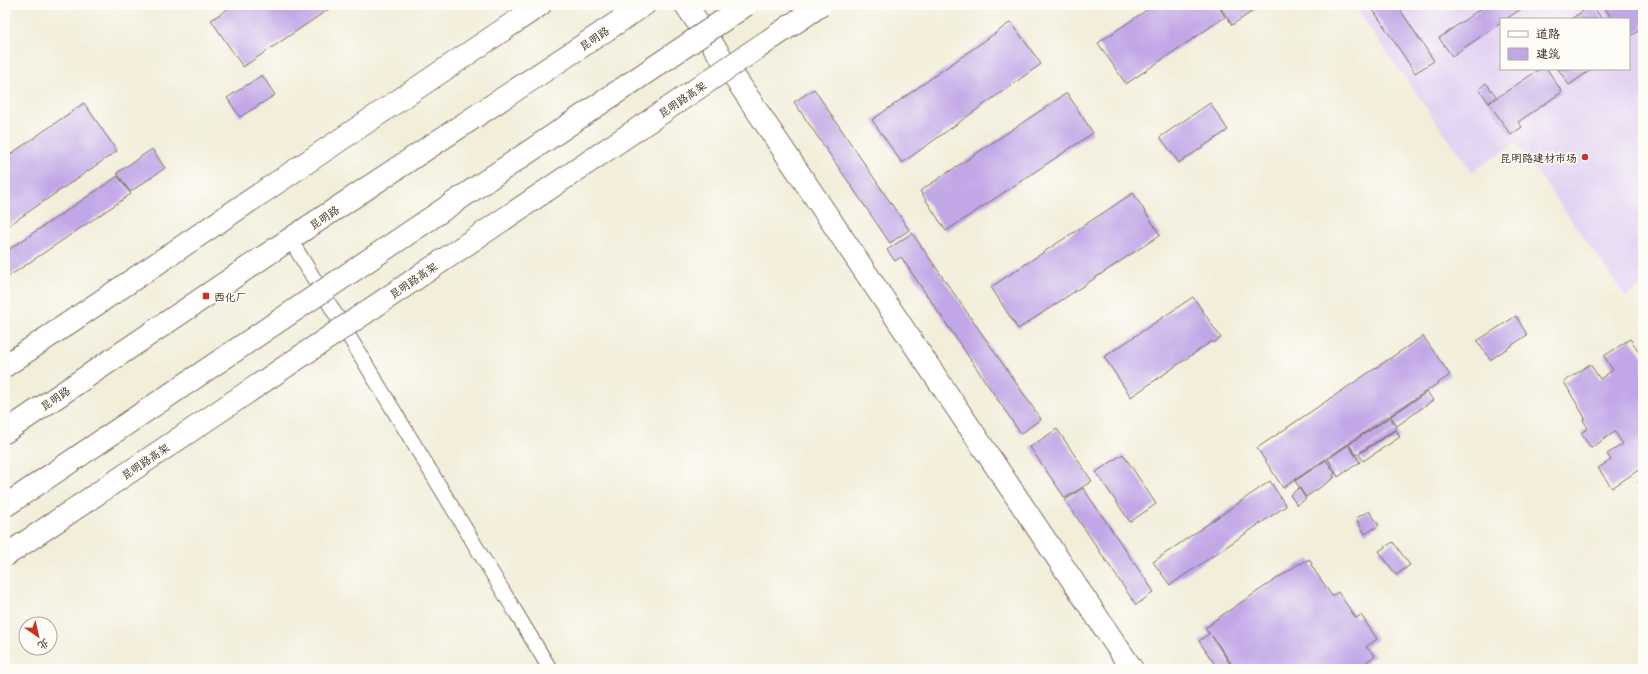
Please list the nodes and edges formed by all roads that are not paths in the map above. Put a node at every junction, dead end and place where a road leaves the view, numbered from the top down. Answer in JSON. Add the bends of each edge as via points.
{"nodes":[{"id":1,"x":540,"y":5,"type":"edge"},
{"id":2,"x":644,"y":5,"type":"edge"},
{"id":3,"x":686,"y":5,"type":"edge"},
{"id":4,"x":746,"y":5,"type":"edge"},
{"id":5,"x":821,"y":5,"type":"edge"},
{"id":6,"x":290,"y":239,"type":"junction"},
{"id":7,"x":5,"y":366,"type":"edge"},
{"id":8,"x":5,"y":432,"type":"edge"},
{"id":9,"x":5,"y":506,"type":"edge"},
{"id":10,"x":5,"y":556,"type":"edge"},
{"id":11,"x":550,"y":669,"type":"edge"},
{"id":12,"x":1132,"y":669,"type":"edge"}],
"edges":[{"from":1,"to":7,"type":"main road"},
{"from":2,"to":6,"type":"main road","name":"昆明路"},
{"from":3,"to":12,"type":"main road"},
{"from":4,"to":9,"type":"main road","bridge":true},
{"from":5,"to":10,"type":"main road","name":"昆明路高架","bridge":true},
{"from":6,"to":8,"type":"main road","name":"昆明路"},
{"from":6,"to":11,"type":"lane"}]}
